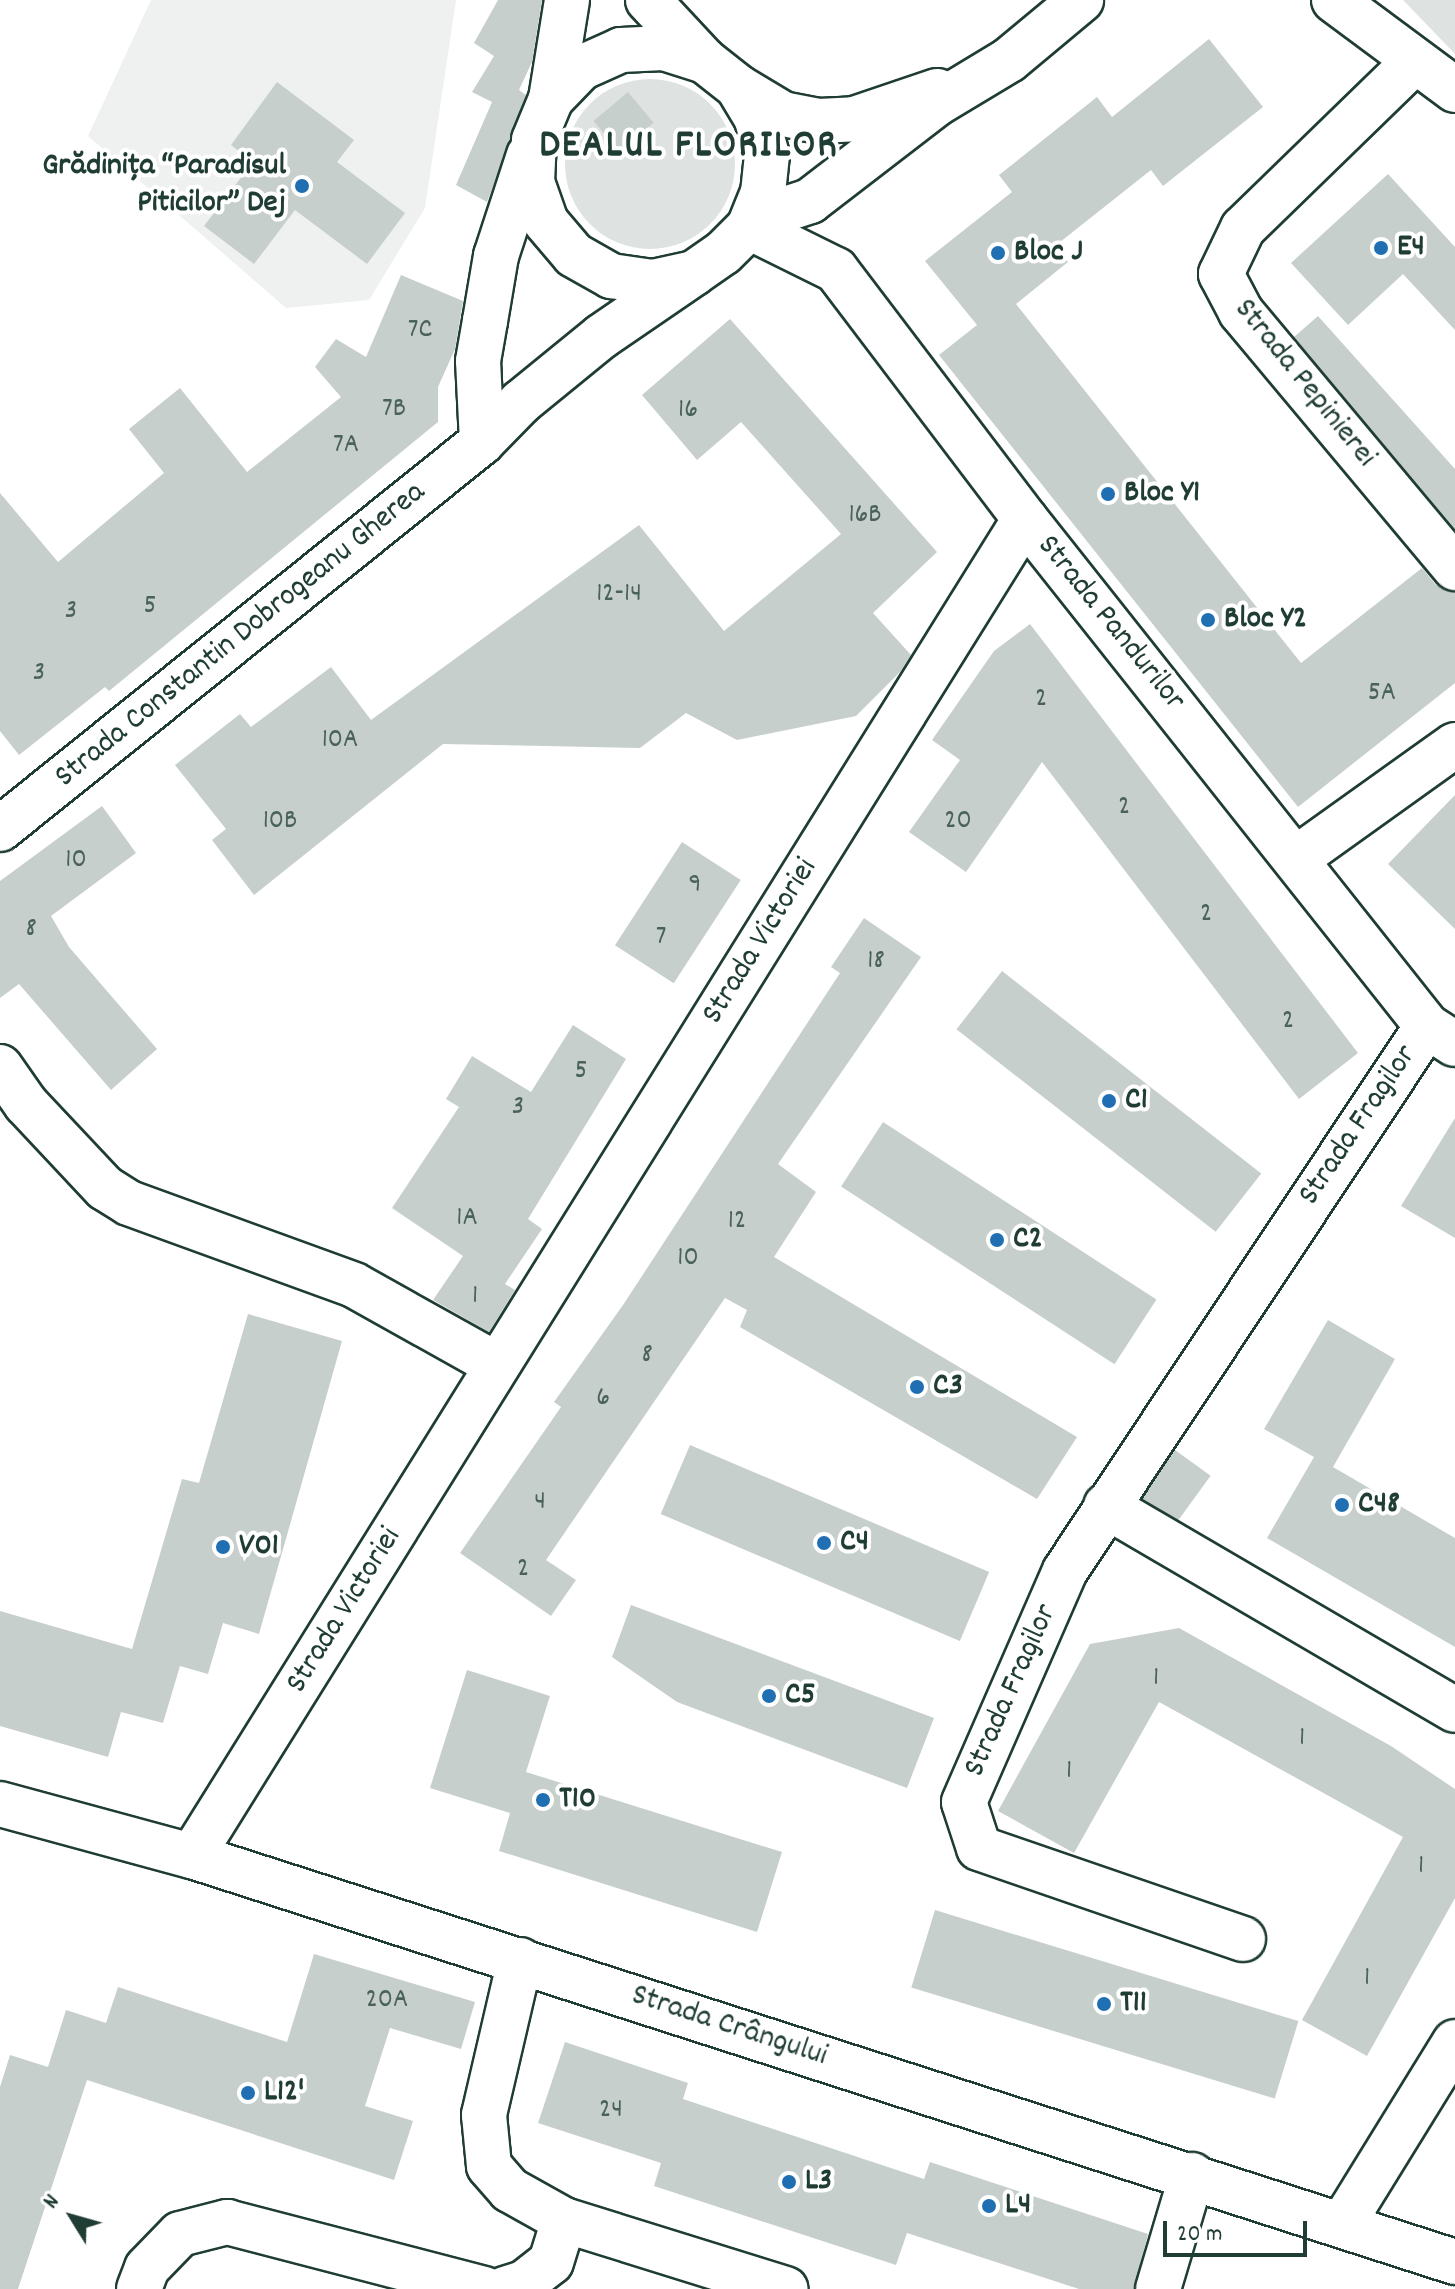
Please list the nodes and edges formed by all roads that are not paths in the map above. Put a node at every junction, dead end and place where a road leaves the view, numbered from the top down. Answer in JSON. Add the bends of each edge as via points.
{"nodes":[{"id":1,"x":567,"y":0,"type":"edge"},
{"id":2,"x":648,"y":0,"type":"edge"},
{"id":3,"x":1081,"y":0,"type":"edge"},
{"id":4,"x":1334,"y":0,"type":"edge"},
{"id":5,"x":1009,"y":60,"type":"junction"},
{"id":6,"x":1415,"y":61,"type":"junction"},
{"id":7,"x":722,"y":74,"type":"junction"},
{"id":8,"x":1455,"y":90,"type":"edge"},
{"id":9,"x":551,"y":99,"type":"junction"},
{"id":10,"x":534,"y":140,"type":"junction"},
{"id":11,"x":752,"y":223,"type":"junction"},
{"id":12,"x":694,"y":273,"type":"junction"},
{"id":13,"x":482,"y":442,"type":"junction"},
{"id":14,"x":1025,"y":519,"type":"junction"},
{"id":15,"x":1455,"y":568,"type":"edge"},
{"id":16,"x":1455,"y":745,"type":"edge"},
{"id":17,"x":0,"y":829,"type":"edge"},
{"id":18,"x":1297,"y":858,"type":"junction"},
{"id":19,"x":1441,"y":1035,"type":"edge"},
{"id":20,"x":0,"y":1067,"type":"edge"},
{"id":21,"x":497,"y":1365,"type":"junction"},
{"id":22,"x":1106,"y":1506,"type":"junction"},
{"id":23,"x":1455,"y":1710,"type":"edge"},
{"id":24,"x":0,"y":1804,"type":"edge"},
{"id":25,"x":192,"y":1856,"type":"junction"},
{"id":26,"x":1243,"y":1939,"type":"dead end"},
{"id":27,"x":520,"y":1960,"type":"junction"},
{"id":28,"x":1455,"y":2042,"type":"edge"},
{"id":29,"x":1192,"y":2175,"type":"junction"},
{"id":30,"x":564,"y":2220,"type":"junction"},
{"id":31,"x":1342,"y":2225,"type":"junction"},
{"id":32,"x":1455,"y":2262,"type":"edge"},
{"id":33,"x":759,"y":2286,"type":"edge"},
{"id":34,"x":139,"y":2289,"type":"edge"},
{"id":35,"x":484,"y":2289,"type":"edge"},
{"id":36,"x":505,"y":2289,"type":"edge"},
{"id":37,"x":1158,"y":2289,"type":"edge"}],
"edges":[{"from":1,"to":9,"type":"street"},
{"from":2,"to":7,"type":"street"},
{"from":3,"to":5,"type":"street"},
{"from":4,"to":6,"type":"street"},
{"from":5,"to":7,"type":"street","via":[[901,106],[854,119],[819,121],[783,114]]},
{"from":5,"to":11,"type":"street","via":[[936,104],[810,201]]},
{"from":6,"to":8,"type":"street"},
{"from":6,"to":15,"type":"street","name":"Strada Pepinierei","via":[[1243,228],[1221,274],[1241,312]]},
{"from":7,"to":9,"type":"street","via":[[664,48],[621,50],[581,68]]},
{"from":7,"to":11,"type":"street","via":[[757,119],[767,155]]},
{"from":9,"to":10,"type":"street"},
{"from":10,"to":12,"type":"street","via":[[532,182],[546,222],[574,255],[611,276],[653,282]]},
{"from":10,"to":13,"type":"street","via":[[496,256],[478,361]]},
{"from":11,"to":12,"type":"street"},
{"from":11,"to":14,"type":"street","name":"Strada Pandurilor","via":[[836,270]]},
{"from":12,"to":13,"type":"street","name":"Strada Constantin Dobrogeanu Gherea","via":[[602,336]]},
{"from":13,"to":17,"type":"street","name":"Strada Constantin Dobrogeanu Gherea"},
{"from":14,"to":18,"type":"street","name":"Strada Pandurilor"},
{"from":14,"to":21,"type":"street","name":"Strada Victoriei"},
{"from":16,"to":18,"type":"street"},
{"from":18,"to":19,"type":"street","name":"Strada Pandurilor"},
{"from":19,"to":22,"type":"street","name":"Strada Fragilor"},
{"from":20,"to":21,"type":"street","via":[[26,1104],[105,1188],[129,1203],[354,1285]]},
{"from":21,"to":25,"type":"street","name":"Strada Victoriei"},
{"from":22,"to":23,"type":"street"},
{"from":22,"to":26,"type":"street","name":"Strada Fragilor","via":[[1065,1571],[964,1802],[979,1848]]},
{"from":24,"to":25,"type":"street","name":"Strada Crângului"},
{"from":25,"to":27,"type":"street","name":"Strada Crângului"},
{"from":27,"to":29,"type":"street","name":"Strada Crângului"},
{"from":27,"to":30,"type":"street","via":[[484,2115],[489,2166],[510,2190]]},
{"from":28,"to":31,"type":"street"},
{"from":29,"to":31,"type":"street","name":"Strada Crângului"},
{"from":29,"to":37,"type":"street"},
{"from":30,"to":33,"type":"street"},
{"from":30,"to":36,"type":"street","via":[[551,2262],[524,2283]]},
{"from":31,"to":32,"type":"street","name":"Strada Crângului"},
{"from":34,"to":35,"type":"street","via":[[147,2268],[180,2234],[227,2222]]}]}
